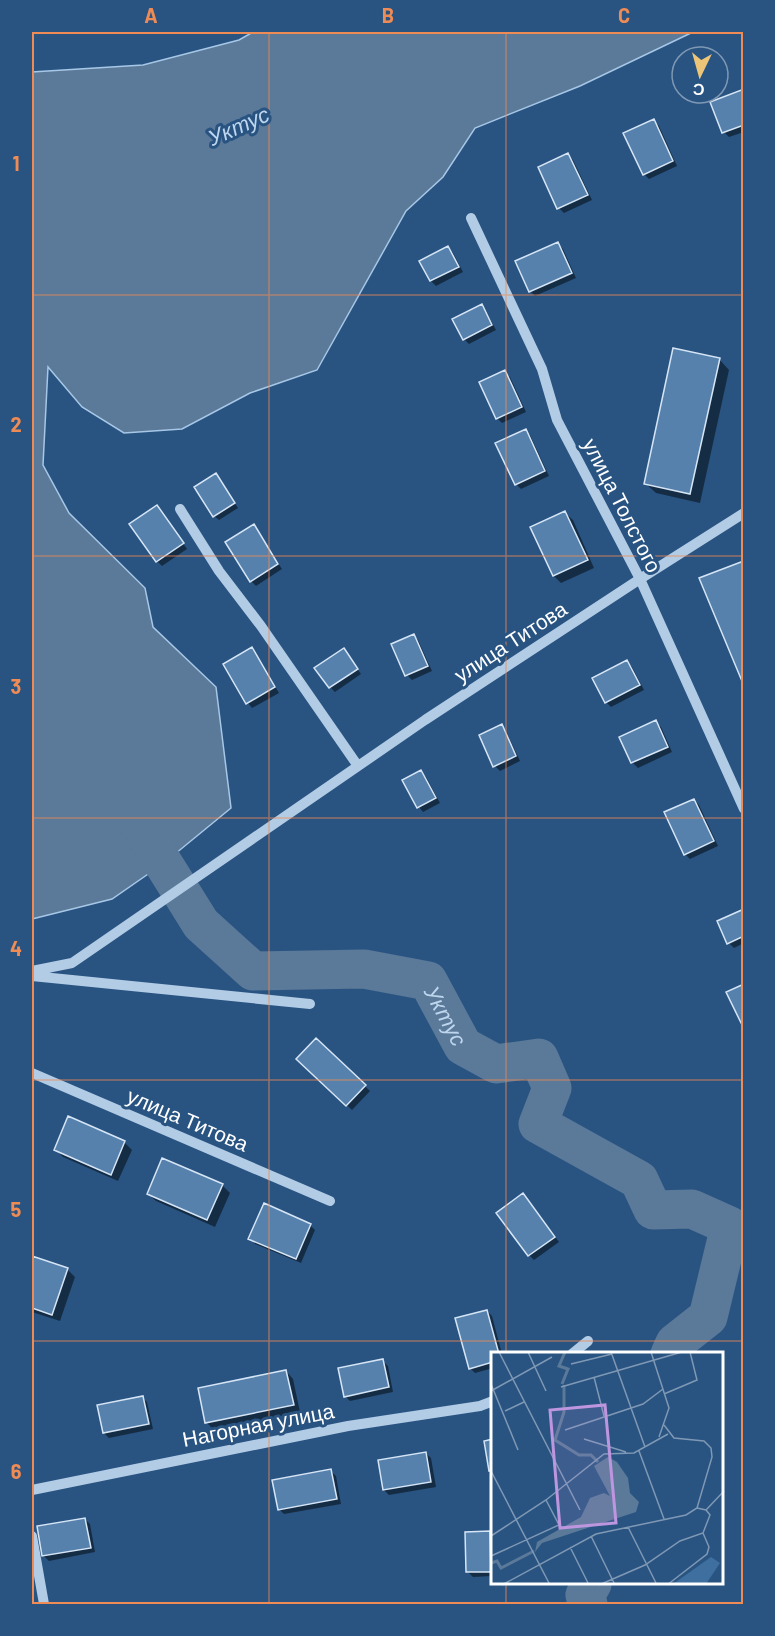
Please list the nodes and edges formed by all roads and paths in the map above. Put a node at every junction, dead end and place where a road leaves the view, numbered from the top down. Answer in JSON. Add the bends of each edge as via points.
{"nodes":[{"id":1,"x":471,"y":218,"type":"dead end"},
{"id":2,"x":180,"y":509,"type":"dead end"},
{"id":3,"x":744,"y":513,"type":"edge"},
{"id":4,"x":640,"y":579,"type":"junction"},
{"id":5,"x":358,"y":766,"type":"junction"},
{"id":6,"x":744,"y":809,"type":"edge"},
{"id":7,"x":32,"y":971,"type":"edge"},
{"id":8,"x":32,"y":976,"type":"edge"},
{"id":9,"x":310,"y":1004,"type":"dead end"},
{"id":10,"x":32,"y":1073,"type":"edge"},
{"id":11,"x":330,"y":1201,"type":"dead end"},
{"id":12,"x":588,"y":1341,"type":"dead end"},
{"id":13,"x":574,"y":1352,"type":"edge"},
{"id":14,"x":491,"y":1402,"type":"edge"},
{"id":15,"x":32,"y":1490,"type":"edge"},
{"id":16,"x":32,"y":1536,"type":"edge"},
{"id":17,"x":44,"y":1605,"type":"edge"}],
"edges":[{"from":1,"to":4,"type":"street","name":"улица Толстого","via":[[542,369],[557,420]]},
{"from":2,"to":5,"type":"street","via":[[219,572]]},
{"from":3,"to":4,"type":"street","name":"улица Титова"},
{"from":4,"to":5,"type":"street","name":"улица Титова"},
{"from":4,"to":6,"type":"street","name":"улица Толстого"},
{"from":5,"to":7,"type":"street","name":"улица Титова","via":[[72,963]]},
{"from":8,"to":9,"type":"street"},
{"from":10,"to":11,"type":"street","name":"улица Титова"},
{"from":12,"to":13,"type":"street"},
{"from":14,"to":15,"type":"street","name":"Нагорная улица","via":[[348,1426]]},
{"from":16,"to":17,"type":"street"}]}
